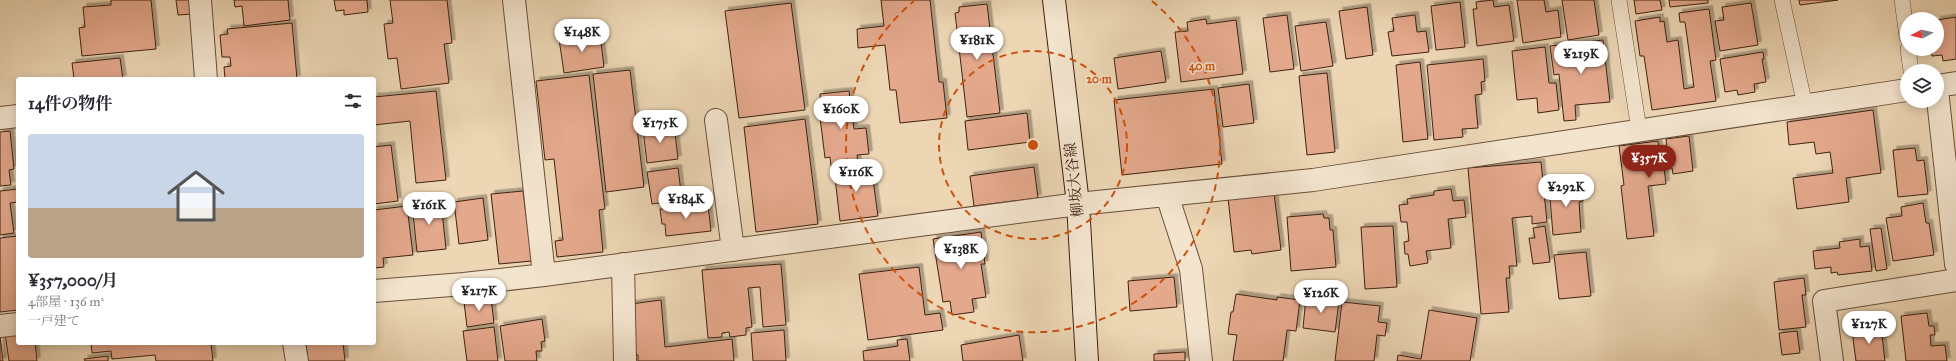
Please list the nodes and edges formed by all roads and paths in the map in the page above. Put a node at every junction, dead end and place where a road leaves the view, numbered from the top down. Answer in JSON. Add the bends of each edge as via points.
{"nodes":[{"id":1,"x":200,"y":0,"type":"edge"},
{"id":2,"x":514,"y":0,"type":"edge"},
{"id":3,"x":1054,"y":0,"type":"edge"},
{"id":4,"x":1619,"y":0,"type":"edge"},
{"id":5,"x":1782,"y":0,"type":"edge"},
{"id":6,"x":1902,"y":0,"type":"edge"},
{"id":7,"x":1904,"y":12,"type":"edge"},
{"id":8,"x":206,"y":77,"type":"edge"},
{"id":9,"x":1956,"y":83,"type":"edge"},
{"id":10,"x":1944,"y":85,"type":"edge"},
{"id":11,"x":1900,"y":91,"type":"edge"},
{"id":12,"x":1804,"y":106,"type":"junction"},
{"id":13,"x":1939,"y":108,"type":"edge"},
{"id":14,"x":16,"y":116,"type":"edge"},
{"id":15,"x":0,"y":118,"type":"edge"},
{"id":16,"x":716,"y":120,"type":"dead end"},
{"id":17,"x":1639,"y":130,"type":"junction"},
{"id":18,"x":1167,"y":195,"type":"junction"},
{"id":19,"x":1078,"y":204,"type":"junction"},
{"id":20,"x":733,"y":250,"type":"junction"},
{"id":21,"x":623,"y":264,"type":"junction"},
{"id":22,"x":1956,"y":264,"type":"edge"},
{"id":23,"x":544,"y":275,"type":"junction"},
{"id":24,"x":1956,"y":280,"type":"edge"},
{"id":25,"x":376,"y":291,"type":"edge"},
{"id":26,"x":16,"y":324,"type":"edge"},
{"id":27,"x":0,"y":326,"type":"edge"},
{"id":28,"x":294,"y":345,"type":"edge"},
{"id":29,"x":297,"y":361,"type":"edge"},
{"id":30,"x":625,"y":361,"type":"edge"},
{"id":31,"x":1087,"y":361,"type":"edge"},
{"id":32,"x":1201,"y":361,"type":"edge"},
{"id":33,"x":1832,"y":361,"type":"edge"}],
"edges":[{"from":1,"to":8,"type":"street"},
{"from":2,"to":23,"type":"street"},
{"from":3,"to":19,"type":"street","name":"柳坂大谷線"},
{"from":4,"to":17,"type":"lane"},
{"from":5,"to":12,"type":"lane"},
{"from":6,"to":7,"type":"lane"},
{"from":9,"to":10,"type":"street"},
{"from":11,"to":12,"type":"street"},
{"from":12,"to":17,"type":"street"},
{"from":13,"to":22,"type":"street"},
{"from":14,"to":15,"type":"street"},
{"from":16,"to":20,"type":"street"},
{"from":17,"to":18,"type":"street","via":[[1313,180]]},
{"from":18,"to":19,"type":"street"},
{"from":18,"to":32,"type":"street","via":[[1191,269]]},
{"from":19,"to":20,"type":"street"},
{"from":19,"to":31,"type":"street","name":"柳坂大谷線"},
{"from":20,"to":21,"type":"street"},
{"from":21,"to":23,"type":"street"},
{"from":21,"to":30,"type":"street"},
{"from":23,"to":25,"type":"street"},
{"from":24,"to":33,"type":"street","via":[[1824,301]]},
{"from":26,"to":27,"type":"street"},
{"from":28,"to":29,"type":"street"}]}
